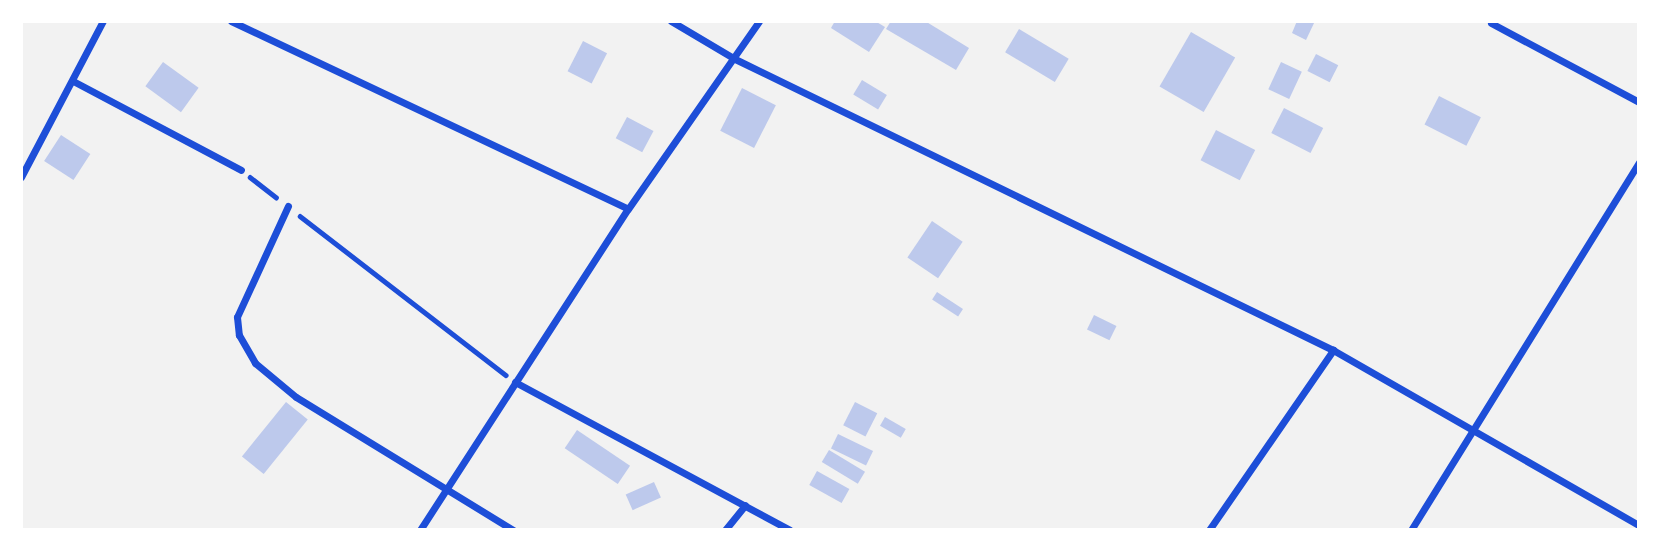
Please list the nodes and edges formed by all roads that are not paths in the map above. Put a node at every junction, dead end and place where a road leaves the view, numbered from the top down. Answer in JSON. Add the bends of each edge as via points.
{"nodes":[{"id":1,"x":103,"y":21,"type":"edge"},
{"id":2,"x":231,"y":21,"type":"edge"},
{"id":3,"x":671,"y":21,"type":"edge"},
{"id":4,"x":759,"y":21,"type":"edge"},
{"id":5,"x":1491,"y":23,"type":"dead end"},
{"id":6,"x":735,"y":59,"type":"junction"},
{"id":7,"x":73,"y":81,"type":"junction"},
{"id":8,"x":1639,"y":102,"type":"edge"},
{"id":9,"x":1639,"y":162,"type":"edge"},
{"id":10,"x":241,"y":170,"type":"road end"},
{"id":11,"x":21,"y":177,"type":"edge"},
{"id":12,"x":288,"y":206,"type":"road end"},
{"id":13,"x":628,"y":209,"type":"junction"},
{"id":14,"x":1334,"y":349,"type":"junction"},
{"id":15,"x":516,"y":382,"type":"junction"},
{"id":16,"x":1474,"y":429,"type":"junction"},
{"id":17,"x":446,"y":487,"type":"junction"},
{"id":18,"x":745,"y":505,"type":"junction"},
{"id":19,"x":1639,"y":525,"type":"edge"},
{"id":20,"x":420,"y":530,"type":"edge"},
{"id":21,"x":513,"y":530,"type":"edge"},
{"id":22,"x":725,"y":530,"type":"edge"},
{"id":23,"x":790,"y":530,"type":"edge"},
{"id":24,"x":1209,"y":530,"type":"edge"},
{"id":25,"x":1411,"y":530,"type":"edge"}],
"edges":[{"from":1,"to":7,"type":"street"},
{"from":2,"to":13,"type":"street"},
{"from":3,"to":6,"type":"street"},
{"from":4,"to":6,"type":"street"},
{"from":5,"to":8,"type":"street"},
{"from":6,"to":13,"type":"street"},
{"from":6,"to":14,"type":"street"},
{"from":7,"to":10,"type":"street"},
{"from":7,"to":11,"type":"street"},
{"from":9,"to":16,"type":"street"},
{"from":12,"to":17,"type":"street","via":[[237,317],[239,335],[255,363],[296,397]]},
{"from":13,"to":15,"type":"street"},
{"from":14,"to":16,"type":"street"},
{"from":14,"to":24,"type":"street"},
{"from":15,"to":17,"type":"street"},
{"from":15,"to":18,"type":"street"},
{"from":16,"to":19,"type":"street"},
{"from":16,"to":25,"type":"street"},
{"from":17,"to":20,"type":"street"},
{"from":17,"to":21,"type":"street"},
{"from":18,"to":22,"type":"street"},
{"from":18,"to":23,"type":"street"}]}
